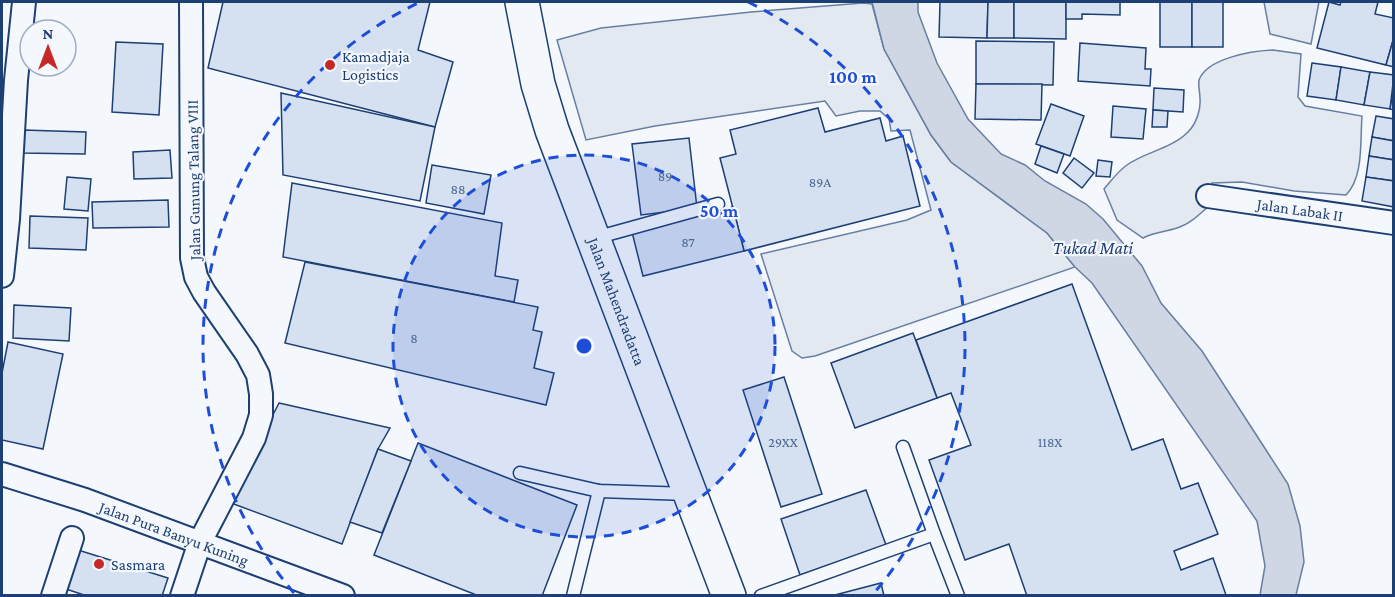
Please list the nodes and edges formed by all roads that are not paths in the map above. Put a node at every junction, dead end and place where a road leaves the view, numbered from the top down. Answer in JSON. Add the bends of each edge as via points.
{"nodes":[{"id":1,"x":24,"y":2,"type":"edge"},
{"id":2,"x":191,"y":2,"type":"edge"},
{"id":3,"x":522,"y":2,"type":"edge"},
{"id":4,"x":1208,"y":196,"type":"dead end"},
{"id":5,"x":718,"y":204,"type":"dead end"},
{"id":6,"x":1394,"y":223,"type":"edge"},
{"id":7,"x":594,"y":238,"type":"junction"},
{"id":8,"x":2,"y":276,"type":"edge"},
{"id":9,"x":903,"y":447,"type":"dead end"},
{"id":10,"x":520,"y":473,"type":"dead end"},
{"id":11,"x":2,"y":474,"type":"edge"},
{"id":12,"x":598,"y":491,"type":"junction"},
{"id":13,"x":691,"y":494,"type":"junction"},
{"id":14,"x":934,"y":534,"type":"junction"},
{"id":15,"x":72,"y":538,"type":"dead end"},
{"id":16,"x":200,"y":542,"type":"junction"},
{"id":17,"x":53,"y":596,"type":"edge"},
{"id":18,"x":182,"y":596,"type":"edge"},
{"id":19,"x":343,"y":596,"type":"edge"},
{"id":20,"x":573,"y":596,"type":"edge"},
{"id":21,"x":729,"y":596,"type":"edge"},
{"id":22,"x":760,"y":596,"type":"edge"},
{"id":23,"x":958,"y":596,"type":"edge"}],
"edges":[{"from":1,"to":8,"type":"street"},
{"from":2,"to":16,"type":"street","name":"Jalan Gunung Talang VIII","via":[[192,258],[204,292],[258,375],[261,394],[261,415],[254,438]]},
{"from":3,"to":7,"type":"highway","name":"Jalan Mahendradatta","via":[[538,84],[552,130]]},
{"from":4,"to":6,"type":"street","name":"Jalan Labak II"},
{"from":5,"to":7,"type":"lane"},
{"from":7,"to":13,"type":"highway","name":"Jalan Mahendradatta"},
{"from":9,"to":14,"type":"lane"},
{"from":10,"to":12,"type":"lane"},
{"from":11,"to":16,"type":"street","name":"Jalan Pura Banyu Kuning"},
{"from":12,"to":13,"type":"lane"},
{"from":12,"to":20,"type":"lane"},
{"from":13,"to":21,"type":"highway","name":"Jalan Mahendradatta"},
{"from":14,"to":22,"type":"lane"},
{"from":14,"to":23,"type":"lane"},
{"from":15,"to":17,"type":"street"},
{"from":16,"to":18,"type":"street","name":"Jalan Gunung Talang VIII"},
{"from":16,"to":19,"type":"street","name":"Jalan Pura Banyu Kuning"}]}
